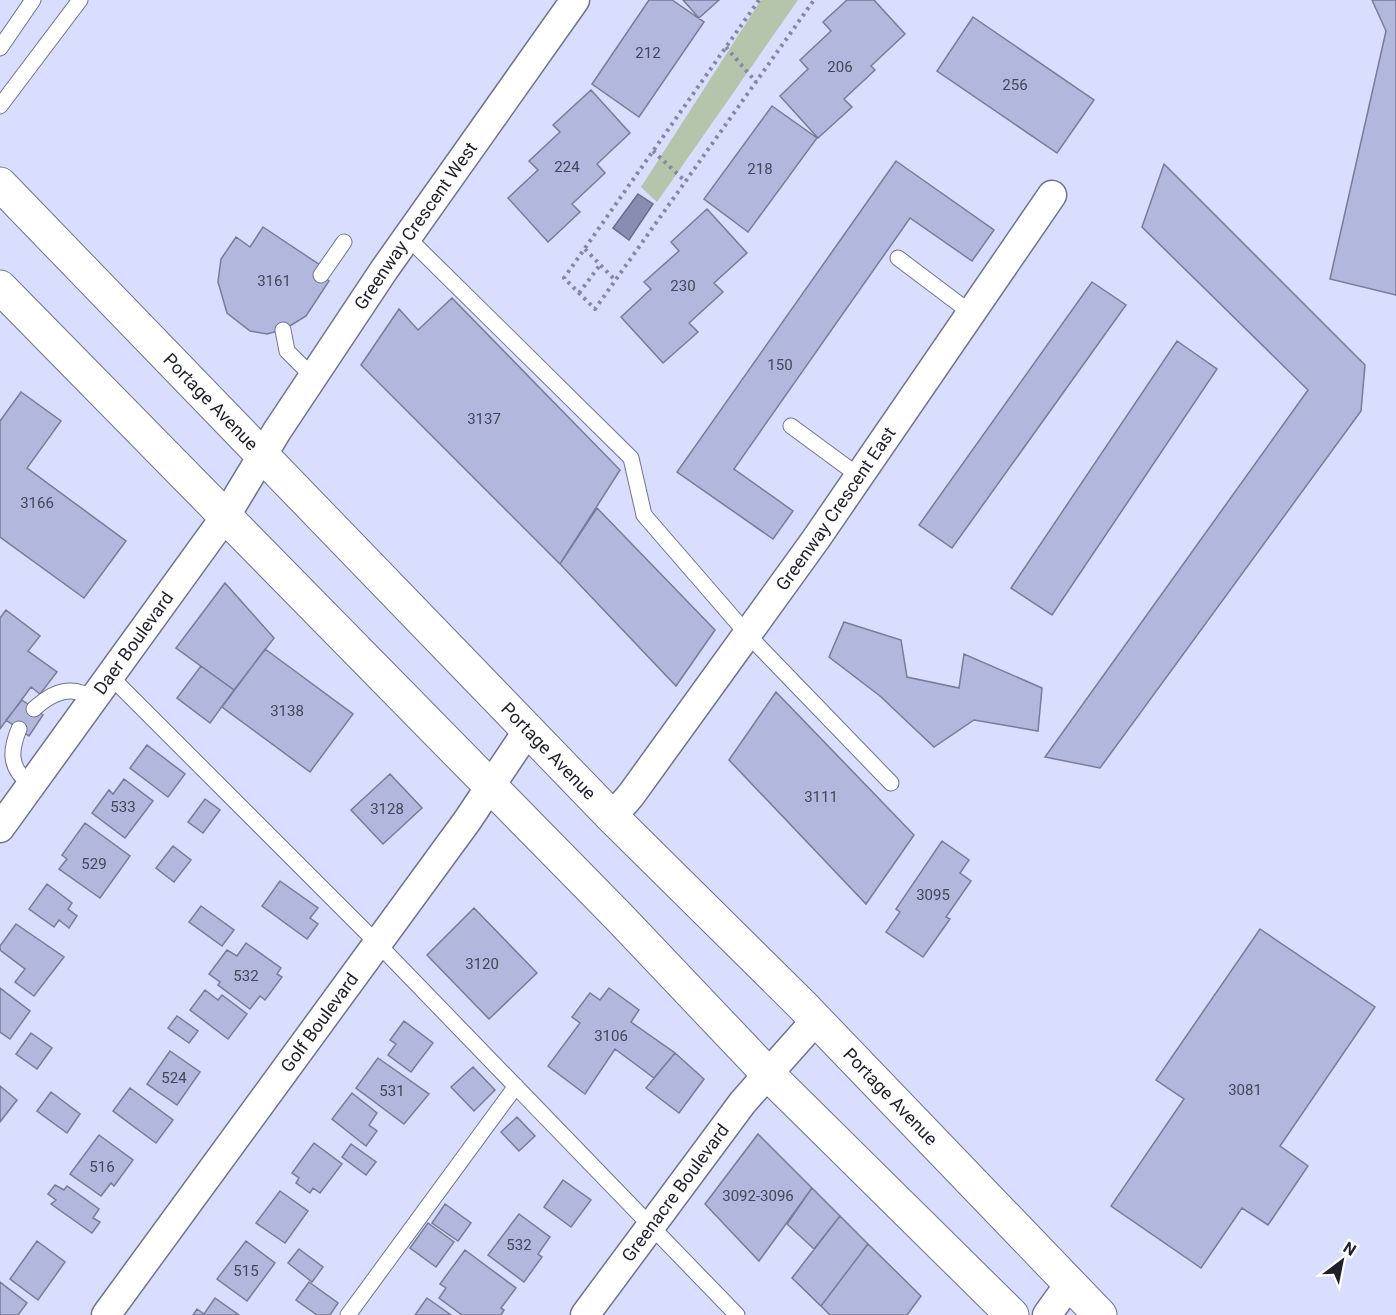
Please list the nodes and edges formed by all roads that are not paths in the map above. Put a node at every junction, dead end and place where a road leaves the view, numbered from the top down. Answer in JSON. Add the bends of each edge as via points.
{"nodes":[{"id":1,"x":33,"y":0,"type":"edge"},
{"id":2,"x":80,"y":0,"type":"edge"},
{"id":3,"x":570,"y":2,"type":"edge"},
{"id":4,"x":19,"y":20,"type":"junction"},
{"id":5,"x":0,"y":34,"type":"edge"},
{"id":6,"x":0,"y":48,"type":"edge"},
{"id":7,"x":0,"y":106,"type":"edge"},
{"id":8,"x":0,"y":184,"type":"edge"},
{"id":9,"x":1052,"y":195,"type":"dead end"},
{"id":10,"x":407,"y":237,"type":"junction"},
{"id":11,"x":344,"y":242,"type":"dead end"},
{"id":12,"x":898,"y":258,"type":"dead end"},
{"id":13,"x":321,"y":275,"type":"dead end"},
{"id":14,"x":0,"y":287,"type":"edge"},
{"id":15,"x":971,"y":313,"type":"junction"},
{"id":16,"x":283,"y":330,"type":"dead end"},
{"id":17,"x":314,"y":378,"type":"junction"},
{"id":18,"x":791,"y":426,"type":"dead end"},
{"id":19,"x":263,"y":457,"type":"junction"},
{"id":20,"x":860,"y":476,"type":"junction"},
{"id":21,"x":225,"y":517,"type":"junction"},
{"id":22,"x":748,"y":634,"type":"junction"},
{"id":23,"x":110,"y":676,"type":"junction"},
{"id":24,"x":93,"y":699,"type":"junction"},
{"id":25,"x":34,"y":709,"type":"dead end"},
{"id":26,"x":19,"y":729,"type":"dead end"},
{"id":27,"x":528,"y":730,"type":"junction"},
{"id":28,"x":891,"y":783,"type":"dead end"},
{"id":29,"x":30,"y":785,"type":"junction"},
{"id":30,"x":490,"y":786,"type":"junction"},
{"id":31,"x":3,"y":817,"type":"edge"},
{"id":32,"x":612,"y":817,"type":"junction"},
{"id":33,"x":378,"y":944,"type":"junction"},
{"id":34,"x":816,"y":1020,"type":"junction"},
{"id":35,"x":768,"y":1074,"type":"junction"},
{"id":36,"x":516,"y":1086,"type":"junction"},
{"id":37,"x":651,"y":1226,"type":"junction"},
{"id":38,"x":1070,"y":1283,"type":"junction"},
{"id":39,"x":106,"y":1315,"type":"edge"},
{"id":40,"x":348,"y":1315,"type":"edge"},
{"id":41,"x":585,"y":1315,"type":"edge"},
{"id":42,"x":737,"y":1315,"type":"edge"},
{"id":43,"x":1012,"y":1315,"type":"edge"},
{"id":44,"x":1047,"y":1315,"type":"edge"},
{"id":45,"x":1101,"y":1315,"type":"edge"}],
"edges":[{"from":1,"to":4,"type":"lane"},
{"from":2,"to":7,"type":"lane"},
{"from":3,"to":10,"type":"street","name":"Greenway Crescent West"},
{"from":4,"to":5,"type":"lane"},
{"from":4,"to":6,"type":"lane"},
{"from":8,"to":19,"type":"highway","name":"Portage Avenue"},
{"from":9,"to":15,"type":"street","name":"Greenway Crescent East"},
{"from":10,"to":17,"type":"street","name":"Greenway Crescent West"},
{"from":10,"to":22,"type":"lane","via":[[631,458],[644,515]]},
{"from":11,"to":13,"type":"lane"},
{"from":12,"to":15,"type":"lane"},
{"from":14,"to":21,"type":"highway"},
{"from":15,"to":20,"type":"street","name":"Greenway Crescent East"},
{"from":16,"to":17,"type":"lane","via":[[287,351]]},
{"from":17,"to":19,"type":"street","name":"Greenway Crescent West"},
{"from":18,"to":20,"type":"lane"},
{"from":19,"to":21,"type":"street","name":"Daer Boulevard"},
{"from":19,"to":27,"type":"highway","name":"Portage Avenue"},
{"from":20,"to":22,"type":"street","name":"Greenway Crescent East"},
{"from":21,"to":23,"type":"street","name":"Daer Boulevard"},
{"from":21,"to":30,"type":"highway"},
{"from":22,"to":28,"type":"lane"},
{"from":22,"to":32,"type":"street","name":"Greenway Crescent East"},
{"from":23,"to":24,"type":"street","name":"Daer Boulevard"},
{"from":23,"to":33,"type":"lane"},
{"from":24,"to":25,"type":"lane","via":[[74,690],[55,694]]},
{"from":24,"to":29,"type":"street","name":"Daer Boulevard"},
{"from":26,"to":29,"type":"lane","via":[[12,760],[20,777]]},
{"from":27,"to":30,"type":"street","name":"Golf Boulevard"},
{"from":27,"to":32,"type":"highway","name":"Portage Avenue"},
{"from":29,"to":31,"type":"street","name":"Daer Boulevard"},
{"from":30,"to":33,"type":"street","name":"Golf Boulevard"},
{"from":30,"to":35,"type":"highway"},
{"from":32,"to":34,"type":"highway","name":"Portage Avenue"},
{"from":33,"to":36,"type":"lane"},
{"from":33,"to":39,"type":"street","name":"Golf Boulevard"},
{"from":34,"to":35,"type":"street","name":"Greenacre Boulevard"},
{"from":34,"to":38,"type":"highway","name":"Portage Avenue"},
{"from":35,"to":37,"type":"street","name":"Greenacre Boulevard"},
{"from":35,"to":43,"type":"highway"},
{"from":36,"to":37,"type":"lane"},
{"from":36,"to":40,"type":"lane"},
{"from":37,"to":41,"type":"street","name":"Greenacre Boulevard"},
{"from":37,"to":42,"type":"lane"},
{"from":38,"to":44,"type":"street"},
{"from":38,"to":45,"type":"highway","name":"Portage Avenue"}]}
